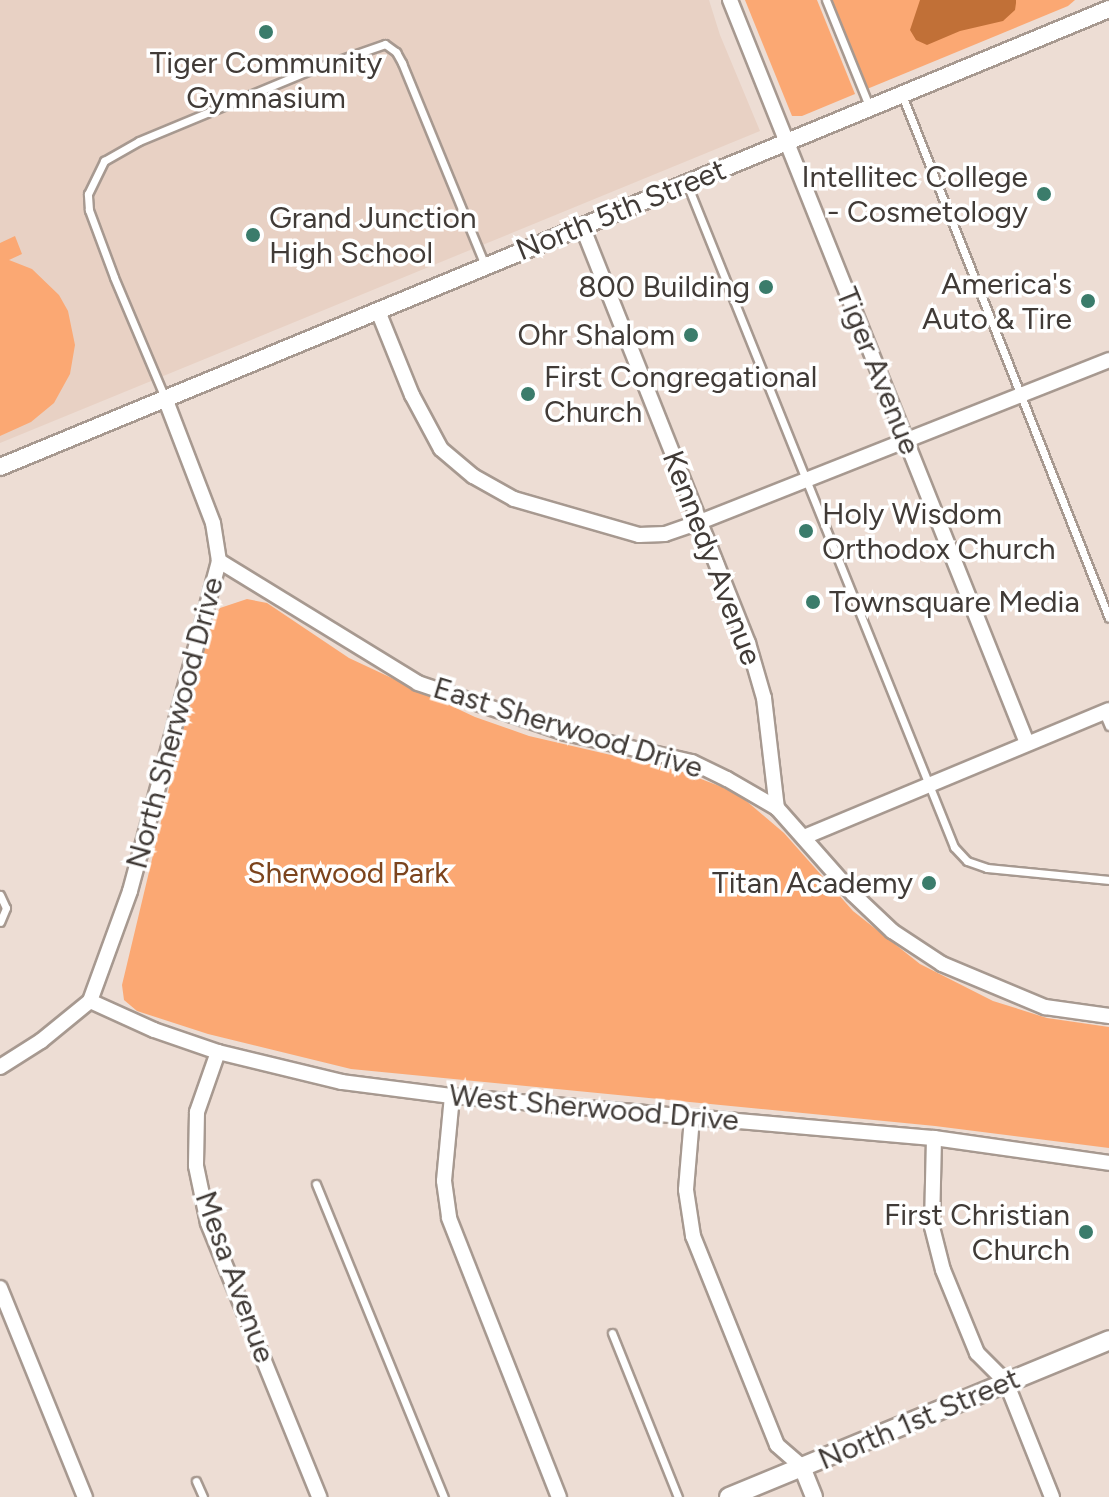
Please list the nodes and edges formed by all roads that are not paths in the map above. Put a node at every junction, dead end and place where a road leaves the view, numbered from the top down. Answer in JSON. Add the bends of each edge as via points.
{"nodes":[{"id":1,"x":730,"y":0,"type":"edge"},
{"id":2,"x":826,"y":0,"type":"edge"},
{"id":3,"x":1099,"y":8,"type":"edge"},
{"id":4,"x":902,"y":95,"type":"junction"},
{"id":5,"x":870,"y":108,"type":"junction"},
{"id":6,"x":787,"y":142,"type":"junction"},
{"id":7,"x":687,"y":183,"type":"junction"},
{"id":8,"x":582,"y":226,"type":"junction"},
{"id":9,"x":485,"y":265,"type":"junction"},
{"id":10,"x":378,"y":311,"type":"junction"},
{"id":11,"x":1109,"y":360,"type":"edge"},
{"id":12,"x":1020,"y":395,"type":"junction"},
{"id":13,"x":165,"y":398,"type":"junction"},
{"id":14,"x":906,"y":441,"type":"junction"},
{"id":15,"x":0,"y":467,"type":"edge"},
{"id":16,"x":806,"y":480,"type":"junction"},
{"id":17,"x":700,"y":522,"type":"junction"},
{"id":18,"x":219,"y":561,"type":"junction"},
{"id":19,"x":1109,"y":618,"type":"edge"},
{"id":20,"x":1107,"y":716,"type":"edge"},
{"id":21,"x":1027,"y":743,"type":"junction"},
{"id":22,"x":928,"y":785,"type":"junction"},
{"id":23,"x":777,"y":808,"type":"junction"},
{"id":24,"x":804,"y":837,"type":"junction"},
{"id":25,"x":1109,"y":880,"type":"edge"},
{"id":26,"x":0,"y":895,"type":"edge"},
{"id":27,"x":0,"y":922,"type":"edge"},
{"id":28,"x":90,"y":1001,"type":"junction"},
{"id":29,"x":1109,"y":1016,"type":"edge"},
{"id":30,"x":218,"y":1052,"type":"junction"},
{"id":31,"x":0,"y":1067,"type":"edge"},
{"id":32,"x":452,"y":1096,"type":"junction"},
{"id":33,"x":692,"y":1118,"type":"junction"},
{"id":34,"x":934,"y":1138,"type":"junction"},
{"id":35,"x":1109,"y":1163,"type":"edge"},
{"id":36,"x":316,"y":1184,"type":"dead end"},
{"id":37,"x":0,"y":1288,"type":"edge"},
{"id":38,"x":612,"y":1333,"type":"dead end"},
{"id":39,"x":1109,"y":1340,"type":"edge"},
{"id":40,"x":1006,"y":1382,"type":"junction"},
{"id":41,"x":802,"y":1467,"type":"junction"},
{"id":42,"x":196,"y":1481,"type":"dead end"},
{"id":43,"x":85,"y":1497,"type":"edge"},
{"id":44,"x":203,"y":1497,"type":"edge"},
{"id":45,"x":319,"y":1497,"type":"edge"},
{"id":46,"x":444,"y":1497,"type":"edge"},
{"id":47,"x":559,"y":1497,"type":"edge"},
{"id":48,"x":678,"y":1497,"type":"edge"},
{"id":49,"x":729,"y":1497,"type":"edge"},
{"id":50,"x":814,"y":1497,"type":"edge"},
{"id":51,"x":1052,"y":1497,"type":"edge"}],
"edges":[{"from":1,"to":6,"type":"street","name":"Tiger Avenue"},
{"from":2,"to":5,"type":"lane"},
{"from":3,"to":4,"type":"street","name":"North 5th Street"},
{"from":4,"to":5,"type":"street","name":"North 5th Street"},
{"from":4,"to":12,"type":"lane"},
{"from":5,"to":6,"type":"street","name":"North 5th Street"},
{"from":6,"to":7,"type":"street","name":"North 5th Street"},
{"from":6,"to":14,"type":"street","name":"Tiger Avenue"},
{"from":7,"to":8,"type":"street","name":"North 5th Street"},
{"from":7,"to":16,"type":"lane"},
{"from":8,"to":9,"type":"street","name":"North 5th Street"},
{"from":8,"to":17,"type":"street","name":"Kennedy Avenue"},
{"from":9,"to":10,"type":"street","name":"North 5th Street"},
{"from":9,"to":13,"type":"lane","via":[[402,63],[385,44],[139,141],[104,161],[91,184],[89,210]]},
{"from":10,"to":13,"type":"street","name":"North 5th Street"},
{"from":10,"to":17,"type":"street","via":[[441,449],[473,476],[514,499],[639,535],[665,534]]},
{"from":11,"to":12,"type":"street"},
{"from":12,"to":14,"type":"street"},
{"from":12,"to":19,"type":"lane"},
{"from":13,"to":15,"type":"street","name":"North 5th Street"},
{"from":13,"to":18,"type":"street","name":"North Sherwood Drive","via":[[213,523]]},
{"from":14,"to":16,"type":"street"},
{"from":14,"to":21,"type":"street","name":"Tiger Avenue"},
{"from":16,"to":17,"type":"street"},
{"from":16,"to":22,"type":"lane"},
{"from":17,"to":23,"type":"street","name":"Kennedy Avenue","via":[[764,698]]},
{"from":18,"to":23,"type":"street","name":"East Sherwood Drive","via":[[418,683],[566,733],[692,762]]},
{"from":18,"to":28,"type":"street","name":"North Sherwood Drive","via":[[130,891]]},
{"from":20,"to":21,"type":"street"},
{"from":21,"to":22,"type":"street"},
{"from":22,"to":24,"type":"street"},
{"from":22,"to":25,"type":"lane","via":[[954,847],[967,861],[987,868]]},
{"from":23,"to":24,"type":"street","name":"East Sherwood Drive"},
{"from":24,"to":29,"type":"street","name":"East Sherwood Drive","via":[[892,931],[942,964],[1045,1007]]},
{"from":26,"to":27,"type":"lane","via":[[6,908]]},
{"from":28,"to":30,"type":"street","name":"West Sherwood Drive"},
{"from":28,"to":31,"type":"street"},
{"from":30,"to":32,"type":"street","name":"West Sherwood Drive","via":[[342,1082]]},
{"from":30,"to":45,"type":"street","name":"Mesa Avenue","via":[[197,1112],[196,1166],[208,1223]]},
{"from":32,"to":33,"type":"street","name":"West Sherwood Drive"},
{"from":32,"to":47,"type":"street","via":[[444,1181],[449,1218]]},
{"from":33,"to":34,"type":"street","name":"West Sherwood Drive"},
{"from":33,"to":41,"type":"street","via":[[686,1190],[693,1236],[777,1445]]},
{"from":34,"to":35,"type":"street","name":"West Sherwood Drive"},
{"from":34,"to":40,"type":"street","via":[[932,1227],[943,1270],[977,1353]]},
{"from":36,"to":46,"type":"lane"},
{"from":37,"to":43,"type":"street"},
{"from":38,"to":48,"type":"lane"},
{"from":39,"to":40,"type":"main road","name":"North 1st Street"},
{"from":40,"to":41,"type":"main road","name":"North 1st Street"},
{"from":40,"to":51,"type":"street"},
{"from":41,"to":49,"type":"main road","name":"North 1st Street"},
{"from":41,"to":50,"type":"street"},
{"from":42,"to":44,"type":"lane"}]}
